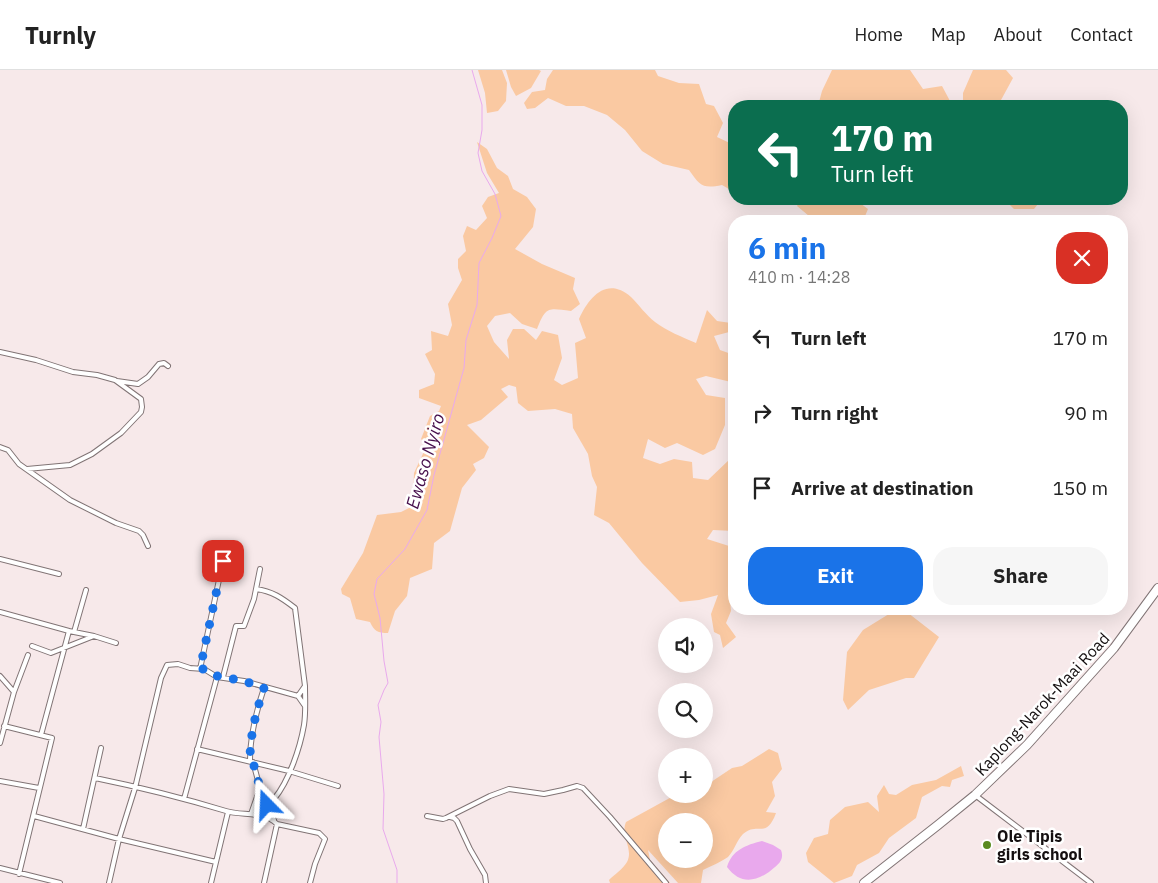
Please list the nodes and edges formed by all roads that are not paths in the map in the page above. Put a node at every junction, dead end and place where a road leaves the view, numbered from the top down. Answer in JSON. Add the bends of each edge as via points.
{"nodes":[{"id":1,"x":0,"y":352,"type":"edge"},
{"id":2,"x":168,"y":366,"type":"dead end"},
{"id":3,"x":115,"y":380,"type":"junction"},
{"id":4,"x":0,"y":447,"type":"edge"},
{"id":5,"x":27,"y":469,"type":"junction"},
{"id":6,"x":148,"y":546,"type":"dead end"},
{"id":7,"x":0,"y":559,"type":"edge"},
{"id":8,"x":223,"y":561,"type":"dead end"},
{"id":9,"x":260,"y":569,"type":"dead end"},
{"id":10,"x":59,"y":574,"type":"dead end"},
{"id":11,"x":256,"y":588,"type":"junction"},
{"id":12,"x":1158,"y":588,"type":"edge"},
{"id":13,"x":86,"y":590,"type":"dead end"},
{"id":14,"x":0,"y":612,"type":"edge"},
{"id":15,"x":69,"y":631,"type":"junction"},
{"id":16,"x":74,"y":632,"type":"junction"},
{"id":17,"x":94,"y":636,"type":"junction"},
{"id":18,"x":116,"y":643,"type":"dead end"},
{"id":19,"x":32,"y":646,"type":"dead end"},
{"id":20,"x":63,"y":649,"type":"junction"},
{"id":21,"x":28,"y":655,"type":"dead end"},
{"id":22,"x":200,"y":669,"type":"junction"},
{"id":23,"x":0,"y":676,"type":"edge"},
{"id":24,"x":217,"y":676,"type":"junction"},
{"id":25,"x":223,"y":677,"type":"junction"},
{"id":26,"x":305,"y":686,"type":"junction"},
{"id":27,"x":264,"y":688,"type":"junction"},
{"id":28,"x":14,"y":692,"type":"junction"},
{"id":29,"x":298,"y":696,"type":"junction"},
{"id":30,"x":305,"y":706,"type":"junction"},
{"id":31,"x":4,"y":726,"type":"junction"},
{"id":32,"x":41,"y":735,"type":"junction"},
{"id":33,"x":0,"y":743,"type":"edge"},
{"id":34,"x":101,"y":748,"type":"dead end"},
{"id":35,"x":198,"y":748,"type":"junction"},
{"id":36,"x":251,"y":761,"type":"junction"},
{"id":37,"x":289,"y":771,"type":"junction"},
{"id":38,"x":95,"y":778,"type":"junction"},
{"id":39,"x":0,"y":781,"type":"edge"},
{"id":40,"x":338,"y":786,"type":"dead end"},
{"id":41,"x":39,"y":788,"type":"junction"},
{"id":42,"x":135,"y":788,"type":"junction"},
{"id":43,"x":260,"y":788,"type":"junction"},
{"id":44,"x":975,"y":795,"type":"junction"},
{"id":45,"x":184,"y":799,"type":"junction"},
{"id":46,"x":267,"y":805,"type":"junction"},
{"id":47,"x":228,"y":812,"type":"junction"},
{"id":48,"x":252,"y":814,"type":"junction"},
{"id":49,"x":34,"y":816,"type":"junction"},
{"id":50,"x":427,"y":816,"type":"dead end"},
{"id":51,"x":449,"y":817,"type":"junction"},
{"id":52,"x":276,"y":823,"type":"junction"},
{"id":53,"x":83,"y":829,"type":"junction"},
{"id":54,"x":119,"y":839,"type":"junction"},
{"id":55,"x":216,"y":862,"type":"junction"},
{"id":56,"x":0,"y":868,"type":"edge"},
{"id":57,"x":19,"y":874,"type":"junction"},
{"id":58,"x":41,"y":881,"type":"edge"},
{"id":59,"x":60,"y":883,"type":"edge"},
{"id":60,"x":109,"y":883,"type":"edge"},
{"id":61,"x":211,"y":883,"type":"edge"},
{"id":62,"x":264,"y":883,"type":"edge"},
{"id":63,"x":310,"y":883,"type":"edge"},
{"id":64,"x":486,"y":883,"type":"edge"},
{"id":65,"x":666,"y":883,"type":"edge"},
{"id":66,"x":864,"y":883,"type":"edge"},
{"id":67,"x":1091,"y":883,"type":"edge"}],
"edges":[{"from":1,"to":3,"type":"street"},
{"from":2,"to":3,"type":"street","via":[[159,364],[138,384]]},
{"from":3,"to":5,"type":"street","via":[[141,399],[142,406],[141,412],[121,433],[70,465]]},
{"from":4,"to":5,"type":"street","via":[[8,450]]},
{"from":5,"to":6,"type":"street","via":[[70,500],[139,531]]},
{"from":7,"to":10,"type":"street"},
{"from":8,"to":22,"type":"street"},
{"from":9,"to":11,"type":"street"},
{"from":11,"to":25,"type":"street","via":[[244,626],[236,626]]},
{"from":11,"to":26,"type":"street","via":[[268,590],[295,608]]},
{"from":12,"to":44,"type":"highway","name":"Kaplong-Narok-Maai Road","via":[[1114,648],[1027,745]]},
{"from":13,"to":16,"type":"street"},
{"from":14,"to":15,"type":"street"},
{"from":15,"to":16,"type":"street"},
{"from":15,"to":20,"type":"street"},
{"from":16,"to":17,"type":"street"},
{"from":17,"to":18,"type":"street"},
{"from":17,"to":20,"type":"street"},
{"from":19,"to":20,"type":"street","via":[[51,653]]},
{"from":20,"to":32,"type":"street"},
{"from":21,"to":28,"type":"street"},
{"from":22,"to":24,"type":"street"},
{"from":22,"to":42,"type":"street","via":[[167,665],[161,678]]},
{"from":23,"to":28,"type":"street"},
{"from":24,"to":25,"type":"street"},
{"from":24,"to":35,"type":"street"},
{"from":25,"to":27,"type":"street"},
{"from":26,"to":29,"type":"street"},
{"from":26,"to":30,"type":"street"},
{"from":27,"to":29,"type":"street"},
{"from":27,"to":36,"type":"street","via":[[250,741]]},
{"from":28,"to":31,"type":"street"},
{"from":29,"to":30,"type":"street"},
{"from":30,"to":37,"type":"street","via":[[298,749]]},
{"from":31,"to":32,"type":"street"},
{"from":31,"to":33,"type":"street"},
{"from":32,"to":41,"type":"street","via":[[52,738]]},
{"from":34,"to":38,"type":"street"},
{"from":35,"to":36,"type":"street"},
{"from":35,"to":45,"type":"street"},
{"from":36,"to":37,"type":"street"},
{"from":36,"to":43,"type":"street"},
{"from":37,"to":40,"type":"street"},
{"from":37,"to":46,"type":"street","via":[[274,800]]},
{"from":38,"to":42,"type":"street"},
{"from":38,"to":53,"type":"street"},
{"from":39,"to":41,"type":"street"},
{"from":41,"to":49,"type":"street"},
{"from":42,"to":45,"type":"street"},
{"from":42,"to":54,"type":"street"},
{"from":43,"to":46,"type":"street"},
{"from":43,"to":48,"type":"street"},
{"from":44,"to":66,"type":"highway","name":"Kaplong-Narok-Maai Road"},
{"from":44,"to":67,"type":"street"},
{"from":45,"to":47,"type":"street"},
{"from":46,"to":48,"type":"street"},
{"from":46,"to":52,"type":"street"},
{"from":47,"to":48,"type":"street"},
{"from":47,"to":55,"type":"street"},
{"from":48,"to":52,"type":"street"},
{"from":49,"to":53,"type":"street"},
{"from":49,"to":57,"type":"street"},
{"from":50,"to":51,"type":"street"},
{"from":51,"to":64,"type":"street","via":[[457,821]]},
{"from":51,"to":65,"type":"street","via":[[509,790],[544,794],[577,786],[583,788],[610,817]]},
{"from":52,"to":62,"type":"street"},
{"from":52,"to":63,"type":"street","via":[[319,833],[325,839]]},
{"from":53,"to":54,"type":"street"},
{"from":54,"to":55,"type":"street"},
{"from":54,"to":60,"type":"street"},
{"from":55,"to":61,"type":"street"},
{"from":56,"to":57,"type":"street"},
{"from":57,"to":58,"type":"street"},
{"from":58,"to":59,"type":"street"}]}
